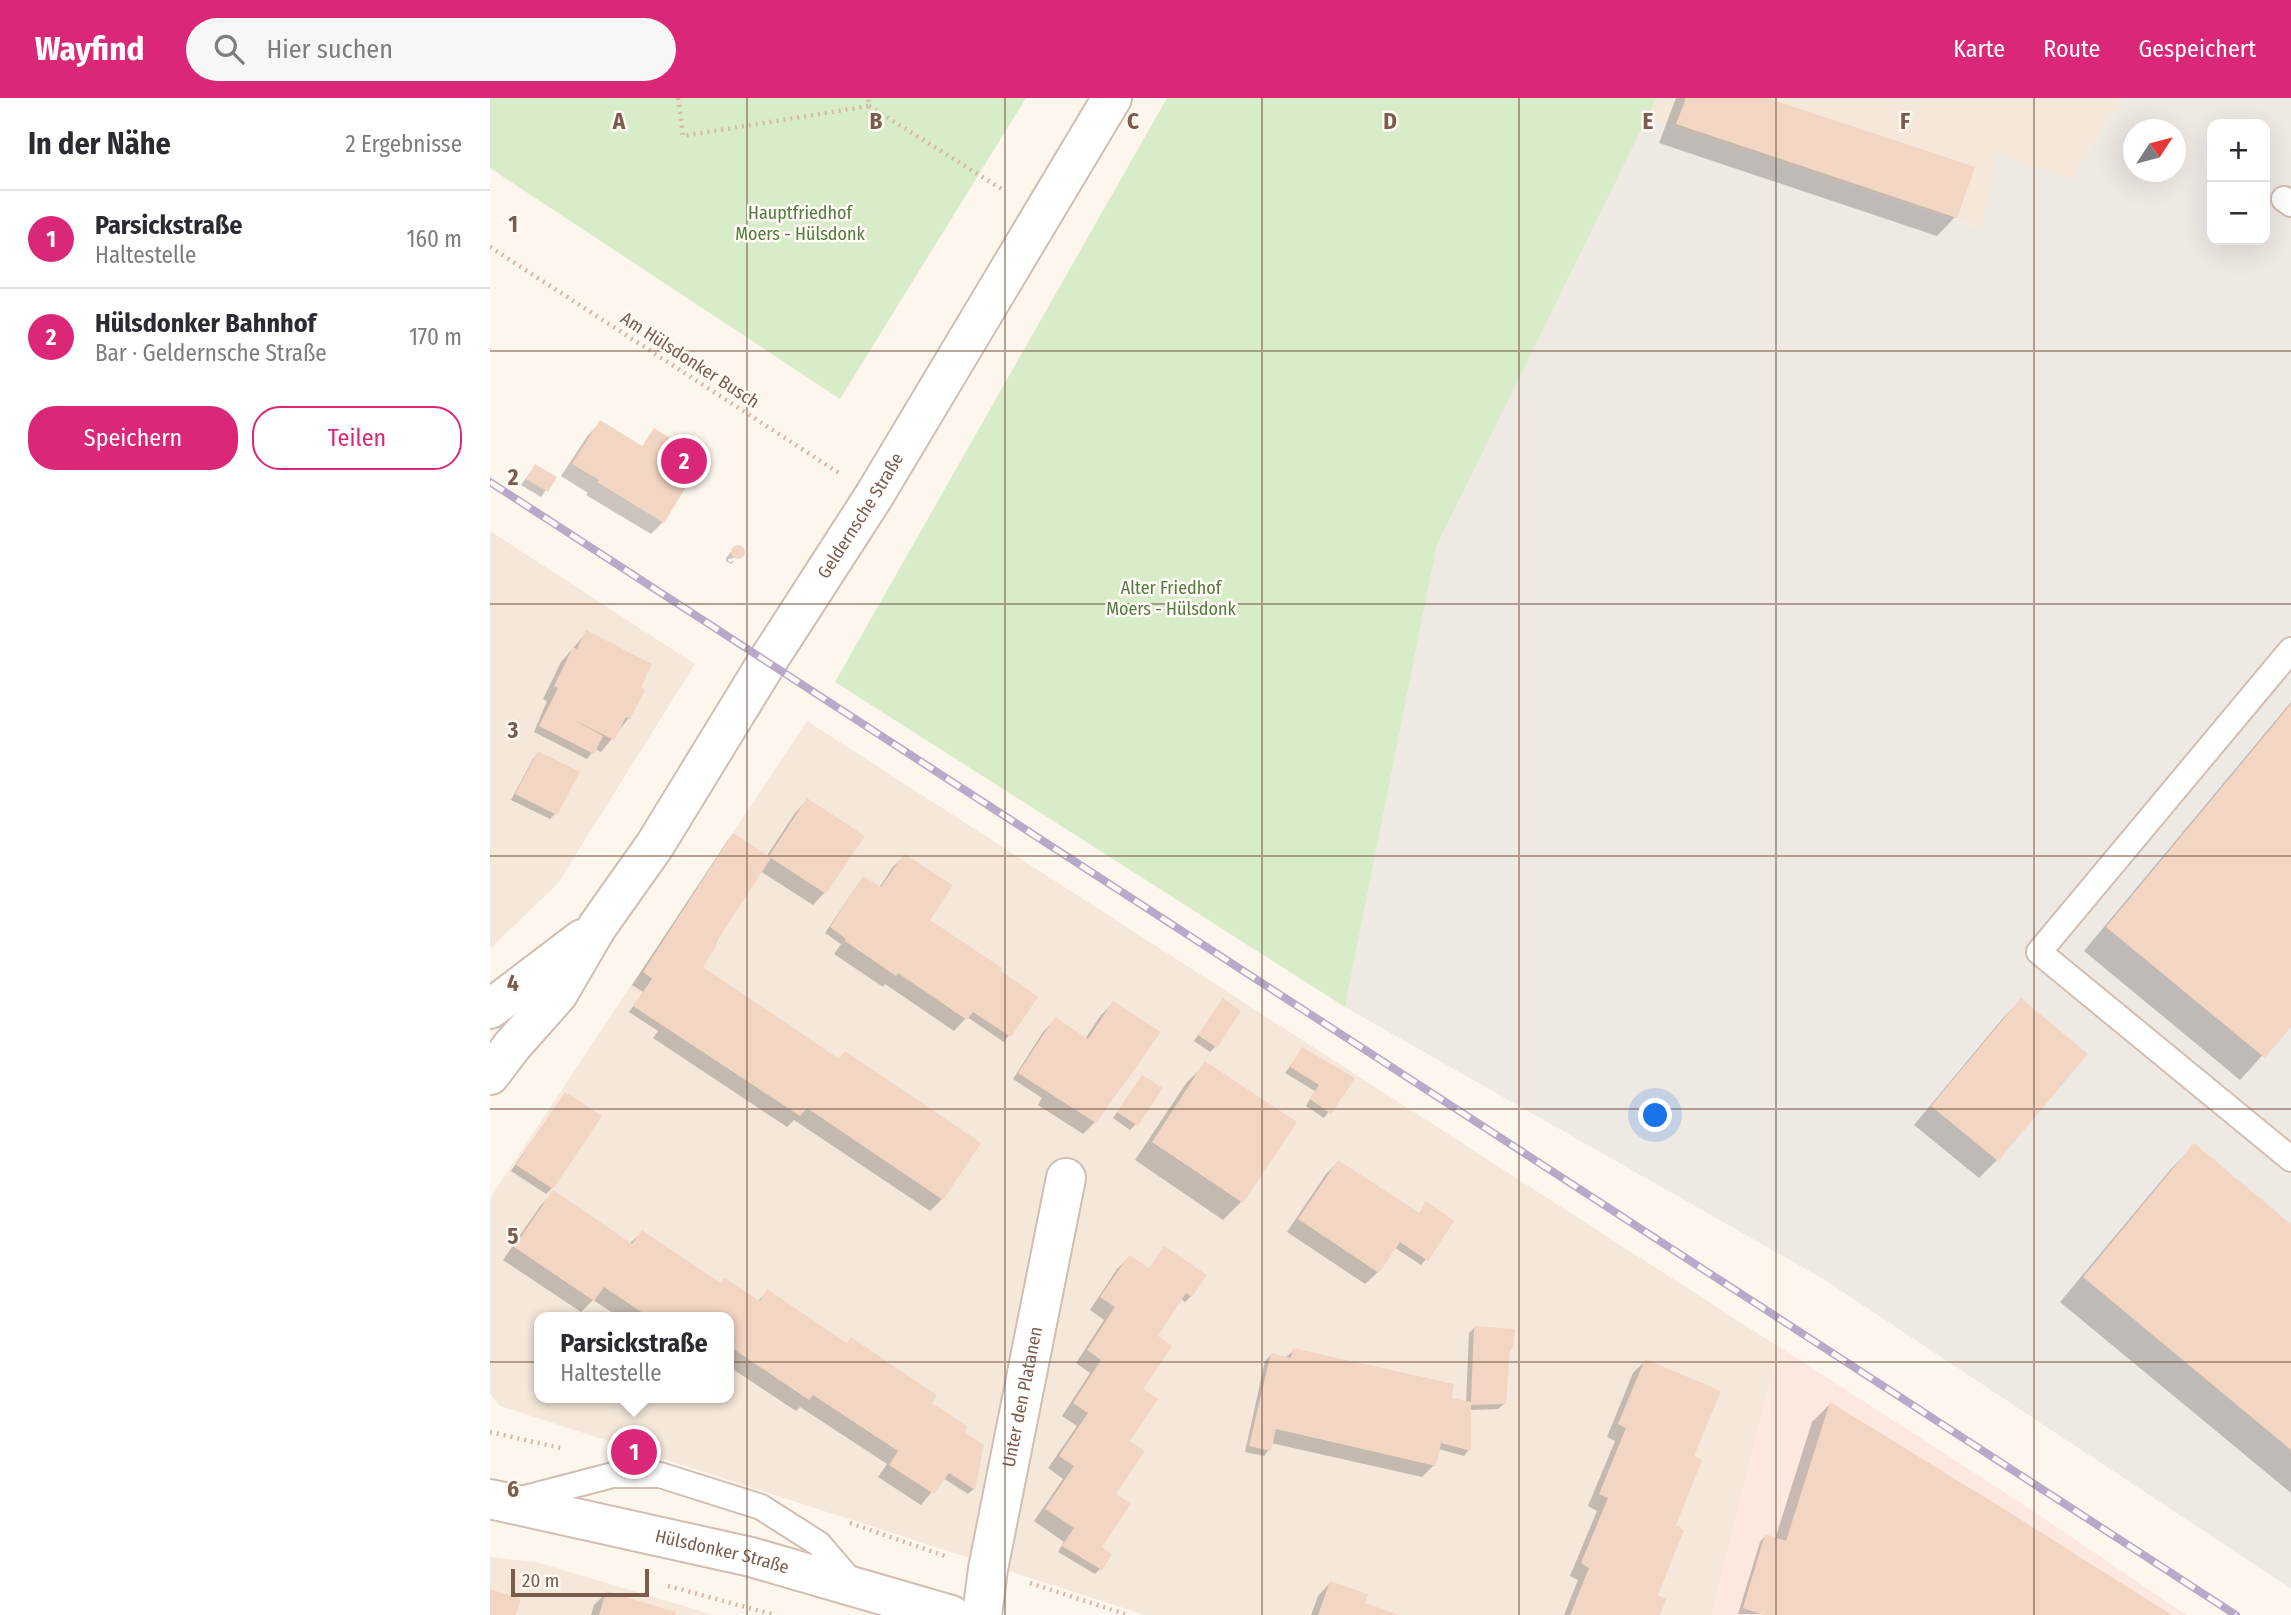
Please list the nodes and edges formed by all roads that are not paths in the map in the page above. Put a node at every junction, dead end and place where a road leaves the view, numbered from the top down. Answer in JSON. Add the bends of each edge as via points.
{"nodes":[{"id":1,"x":1112,"y":98,"type":"edge"},
{"id":2,"x":2291,"y":650,"type":"edge"},
{"id":3,"x":597,"y":927,"type":"junction"},
{"id":4,"x":490,"y":1009,"type":"edge"},
{"id":5,"x":497,"y":1060,"type":"edge"},
{"id":6,"x":2288,"y":1150,"type":"edge"},
{"id":7,"x":1066,"y":1178,"type":"dead end"},
{"id":8,"x":496,"y":1498,"type":"edge"},
{"id":9,"x":855,"y":1587,"type":"junction"},
{"id":10,"x":951,"y":1615,"type":"edge"},
{"id":11,"x":982,"y":1615,"type":"edge"}],
"edges":[{"from":1,"to":3,"type":"street","name":"Geldernsche Straße","via":[[874,496],[655,845]]},
{"from":2,"to":6,"type":"lane","via":[[2039,952]]},
{"from":3,"to":4,"type":"street","name":"Geldernsche Straße"},
{"from":3,"to":5,"type":"street","name":"Geldernsche Straße","via":[[558,994]]},
{"from":7,"to":11,"type":"street","name":"Unter den Platanen"},
{"from":8,"to":9,"type":"street","name":"Hülsdonker Straße","via":[[751,1557]]},
{"from":8,"to":9,"type":"lane","via":[[612,1475],[660,1475],[761,1507],[818,1544]]},
{"from":9,"to":10,"type":"street","name":"Hülsdonker Straße"}]}
